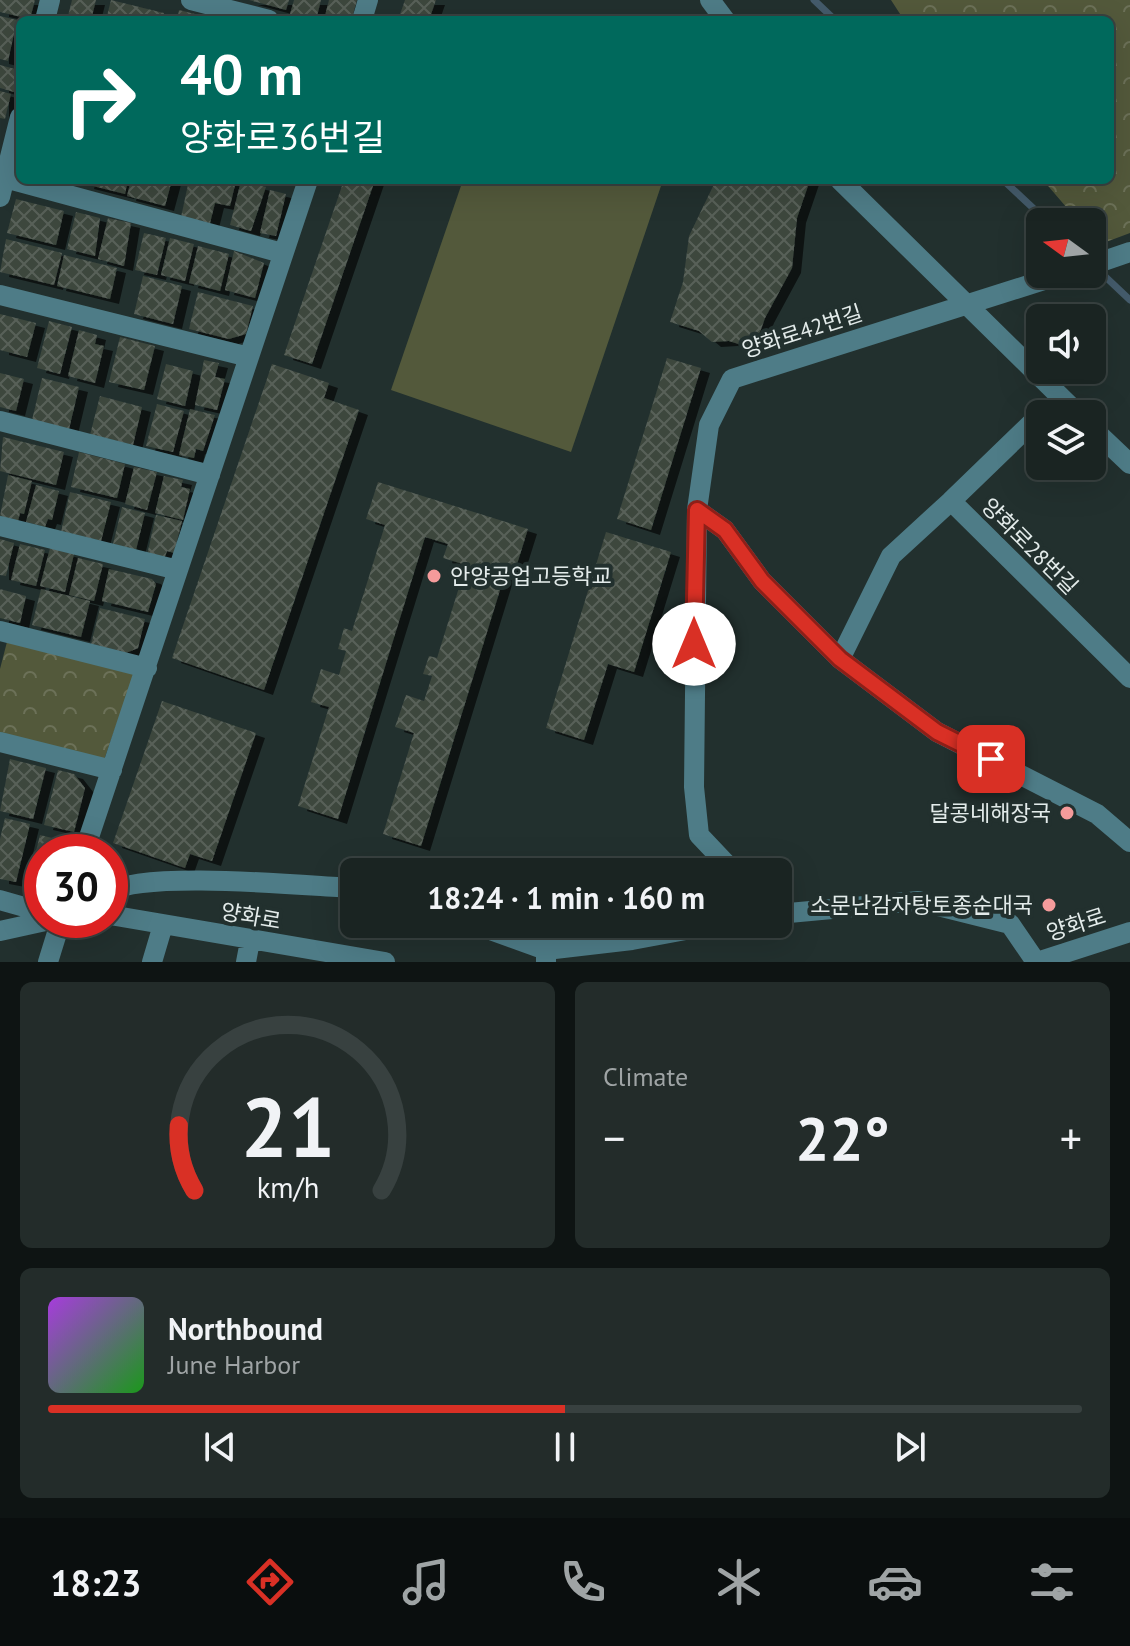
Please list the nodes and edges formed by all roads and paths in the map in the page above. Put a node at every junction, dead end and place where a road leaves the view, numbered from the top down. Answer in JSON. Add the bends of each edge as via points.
{"nodes":[{"id":1,"x":191,"y":0,"type":"edge"},
{"id":2,"x":253,"y":16,"type":"edge"},
{"id":3,"x":16,"y":133,"type":"edge"},
{"id":4,"x":307,"y":184,"type":"edge"},
{"id":5,"x":844,"y":184,"type":"edge"},
{"id":6,"x":2,"y":187,"type":"edge"},
{"id":7,"x":282,"y":253,"type":"junction"},
{"id":8,"x":1128,"y":253,"type":"edge"},
{"id":9,"x":1106,"y":260,"type":"edge"},
{"id":10,"x":1026,"y":286,"type":"edge"},
{"id":11,"x":0,"y":295,"type":"edge"},
{"id":12,"x":965,"y":305,"type":"junction"},
{"id":13,"x":249,"y":357,"type":"junction"},
{"id":14,"x":1059,"y":396,"type":"junction"},
{"id":15,"x":1055,"y":400,"type":"edge"},
{"id":16,"x":1063,"y":400,"type":"edge"},
{"id":17,"x":0,"y":421,"type":"edge"},
{"id":18,"x":1026,"y":428,"type":"edge"},
{"id":19,"x":1106,"y":441,"type":"edge"},
{"id":20,"x":1130,"y":464,"type":"edge"},
{"id":21,"x":210,"y":475,"type":"junction"},
{"id":22,"x":951,"y":501,"type":"junction"},
{"id":23,"x":697,"y":510,"type":"junction"},
{"id":24,"x":0,"y":526,"type":"edge"},
{"id":25,"x":178,"y":570,"type":"junction"},
{"id":26,"x":0,"y":631,"type":"edge"},
{"id":27,"x":840,"y":659,"type":"junction"},
{"id":28,"x":147,"y":668,"type":"junction"},
{"id":29,"x":1130,"y":678,"type":"edge"},
{"id":30,"x":0,"y":742,"type":"edge"},
{"id":31,"x":112,"y":770,"type":"junction"},
{"id":32,"x":90,"y":834,"type":"edge"},
{"id":33,"x":1130,"y":842,"type":"edge"},
{"id":34,"x":721,"y":858,"type":"edge"},
{"id":35,"x":340,"y":887,"type":"edge"},
{"id":36,"x":128,"y":888,"type":"edge"},
{"id":37,"x":0,"y":900,"type":"edge"},
{"id":38,"x":24,"y":907,"type":"edge"},
{"id":39,"x":792,"y":913,"type":"edge"},
{"id":40,"x":128,"y":918,"type":"edge"},
{"id":41,"x":163,"y":925,"type":"junction"},
{"id":42,"x":24,"y":926,"type":"edge"},
{"id":43,"x":0,"y":931,"type":"edge"},
{"id":44,"x":1130,"y":932,"type":"edge"},
{"id":45,"x":55,"y":938,"type":"edge"},
{"id":46,"x":506,"y":938,"type":"edge"},
{"id":47,"x":643,"y":938,"type":"edge"},
{"id":48,"x":250,"y":941,"type":"junction"},
{"id":49,"x":308,"y":955,"type":"edge"},
{"id":50,"x":546,"y":956,"type":"edge"},
{"id":51,"x":48,"y":962,"type":"edge"},
{"id":52,"x":152,"y":962,"type":"edge"},
{"id":53,"x":246,"y":962,"type":"edge"},
{"id":54,"x":385,"y":962,"type":"edge"},
{"id":55,"x":1036,"y":962,"type":"edge"}],
"edges":[{"from":1,"to":2,"type":"street"},
{"from":3,"to":6,"type":"street"},
{"from":4,"to":7,"type":"street"},
{"from":5,"to":12,"type":"street"},
{"from":6,"to":7,"type":"street"},
{"from":7,"to":13,"type":"street"},
{"from":8,"to":9,"type":"street"},
{"from":10,"to":12,"type":"street","name":"양화로42번길"},
{"from":11,"to":13,"type":"street"},
{"from":12,"to":14,"type":"street"},
{"from":12,"to":23,"type":"street","name":"양화로42번길","via":[[732,379],[709,425]]},
{"from":13,"to":21,"type":"street"},
{"from":14,"to":15,"type":"street","name":"양화로28번길"},
{"from":14,"to":16,"type":"street"},
{"from":17,"to":21,"type":"street"},
{"from":18,"to":22,"type":"street","name":"양화로28번길"},
{"from":19,"to":20,"type":"street"},
{"from":21,"to":25,"type":"street"},
{"from":22,"to":27,"type":"street","via":[[891,556]]},
{"from":22,"to":29,"type":"street","name":"양화로28번길"},
{"from":23,"to":27,"type":"street","via":[[725,530],[762,581]]},
{"from":23,"to":34,"type":"street","name":"양화로42번길","via":[[694,787],[699,835]]},
{"from":24,"to":25,"type":"street"},
{"from":25,"to":28,"type":"street"},
{"from":26,"to":28,"type":"street"},
{"from":27,"to":33,"type":"street","via":[[937,732],[1097,814]]},
{"from":28,"to":31,"type":"street"},
{"from":30,"to":31,"type":"street"},
{"from":31,"to":32,"type":"street"},
{"from":35,"to":36,"type":"street","via":[[197,881]]},
{"from":37,"to":38,"type":"street"},
{"from":39,"to":55,"type":"street","via":[[918,901],[1010,924]]},
{"from":40,"to":41,"type":"street","name":"양화로"},
{"from":41,"to":48,"type":"street","name":"양화로"},
{"from":41,"to":52,"type":"street"},
{"from":42,"to":43,"type":"street"},
{"from":44,"to":55,"type":"street","name":"양화로"},
{"from":45,"to":51,"type":"street"},
{"from":46,"to":50,"type":"street"},
{"from":47,"to":50,"type":"street"},
{"from":48,"to":49,"type":"street","name":"양화로"},
{"from":48,"to":53,"type":"street"},
{"from":49,"to":54,"type":"street","name":"양화로"}]}
